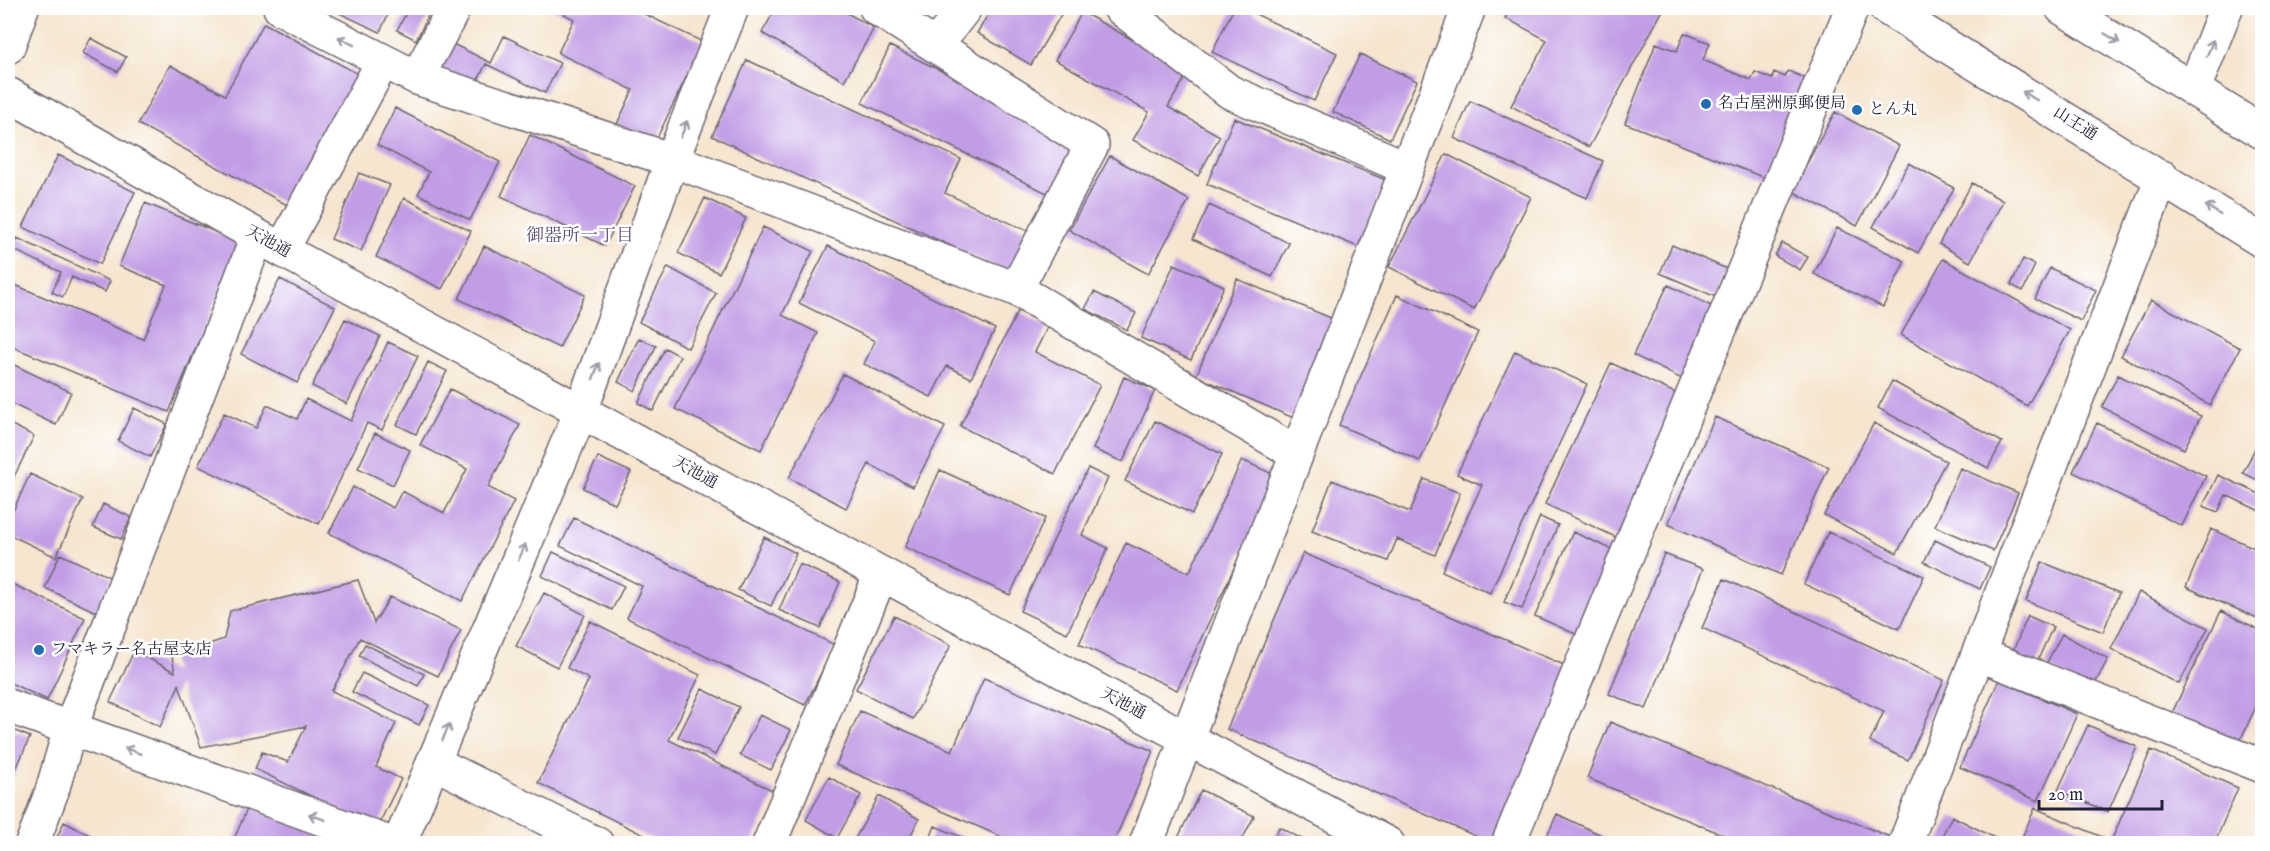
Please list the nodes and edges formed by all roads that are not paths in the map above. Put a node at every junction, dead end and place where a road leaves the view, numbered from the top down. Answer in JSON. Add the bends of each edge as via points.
{"nodes":[{"id":1,"x":22,"y":8,"type":"edge"},
{"id":2,"x":280,"y":8,"type":"edge"},
{"id":3,"x":454,"y":8,"type":"edge"},
{"id":4,"x":732,"y":8,"type":"edge"},
{"id":5,"x":876,"y":8,"type":"edge"},
{"id":6,"x":965,"y":8,"type":"edge"},
{"id":7,"x":1119,"y":8,"type":"edge"},
{"id":8,"x":1469,"y":8,"type":"edge"},
{"id":9,"x":1852,"y":8,"type":"edge"},
{"id":10,"x":1886,"y":8,"type":"edge"},
{"id":11,"x":2062,"y":8,"type":"edge"},
{"id":12,"x":2226,"y":8,"type":"edge"},
{"id":13,"x":936,"y":45,"type":"junction"},
{"id":14,"x":8,"y":47,"type":"edge"},
{"id":15,"x":383,"y":61,"type":"junction"},
{"id":16,"x":417,"y":78,"type":"junction"},
{"id":17,"x":2194,"y":89,"type":"junction"},
{"id":18,"x":8,"y":94,"type":"edge"},
{"id":19,"x":2262,"y":132,"type":"edge"},
{"id":20,"x":672,"y":160,"type":"junction"},
{"id":21,"x":1407,"y":168,"type":"junction"},
{"id":22,"x":2163,"y":177,"type":"junction"},
{"id":23,"x":2262,"y":241,"type":"edge"},
{"id":24,"x":269,"y":243,"type":"junction"},
{"id":25,"x":1016,"y":289,"type":"junction"},
{"id":26,"x":581,"y":411,"type":"junction"},
{"id":27,"x":1296,"y":453,"type":"junction"},
{"id":28,"x":881,"y":574,"type":"junction"},
{"id":29,"x":1978,"y":654,"type":"junction"},
{"id":30,"x":8,"y":706,"type":"edge"},
{"id":31,"x":70,"y":729,"type":"junction"},
{"id":32,"x":1186,"y":738,"type":"junction"},
{"id":33,"x":433,"y":762,"type":"junction"},
{"id":34,"x":2262,"y":766,"type":"edge"},
{"id":35,"x":32,"y":843,"type":"edge"},
{"id":36,"x":392,"y":843,"type":"edge"},
{"id":37,"x":399,"y":843,"type":"edge"},
{"id":38,"x":597,"y":843,"type":"edge"},
{"id":39,"x":769,"y":843,"type":"edge"},
{"id":40,"x":1146,"y":843,"type":"edge"},
{"id":41,"x":1388,"y":843,"type":"edge"},
{"id":42,"x":1508,"y":843,"type":"edge"},
{"id":43,"x":1905,"y":843,"type":"edge"}],
"edges":[{"from":1,"to":14,"type":"street"},
{"from":15,"to":2,"type":"street","one_way":true},
{"from":3,"to":16,"type":"street"},
{"from":20,"to":4,"type":"street","one_way":true},
{"from":5,"to":13,"type":"street"},
{"from":6,"to":13,"type":"street"},
{"from":7,"to":21,"type":"street","via":[[1230,92]]},
{"from":8,"to":21,"type":"street"},
{"from":9,"to":42,"type":"street"},
{"from":22,"to":10,"type":"street","name":"山王通","one_way":true},
{"from":11,"to":17,"type":"street","one_way":true},
{"from":17,"to":12,"type":"street","one_way":true},
{"from":13,"to":25,"type":"street","via":[[1092,145]]},
{"from":15,"to":16,"type":"street"},
{"from":15,"to":24,"type":"street"},
{"from":16,"to":20,"type":"street"},
{"from":17,"to":19,"type":"street"},
{"from":18,"to":24,"type":"street","name":"天池通"},
{"from":20,"to":25,"type":"street"},
{"from":26,"to":20,"type":"street","one_way":true},
{"from":21,"to":27,"type":"street"},
{"from":23,"to":22,"type":"street","name":"山王通","one_way":true},
{"from":22,"to":29,"type":"street"},
{"from":24,"to":26,"type":"street","name":"天池通"},
{"from":24,"to":31,"type":"street"},
{"from":25,"to":27,"type":"street"},
{"from":26,"to":28,"type":"street","name":"天池通"},
{"from":33,"to":26,"type":"street","one_way":true},
{"from":27,"to":32,"type":"street"},
{"from":28,"to":32,"type":"street","name":"天池通"},
{"from":28,"to":39,"type":"street"},
{"from":29,"to":34,"type":"street"},
{"from":29,"to":43,"type":"street"},
{"from":30,"to":31,"type":"street"},
{"from":31,"to":35,"type":"street"},
{"from":36,"to":31,"type":"street","one_way":true},
{"from":32,"to":40,"type":"street"},
{"from":32,"to":41,"type":"street","name":"天池通"},
{"from":33,"to":37,"type":"street"},
{"from":33,"to":38,"type":"street"}]}
